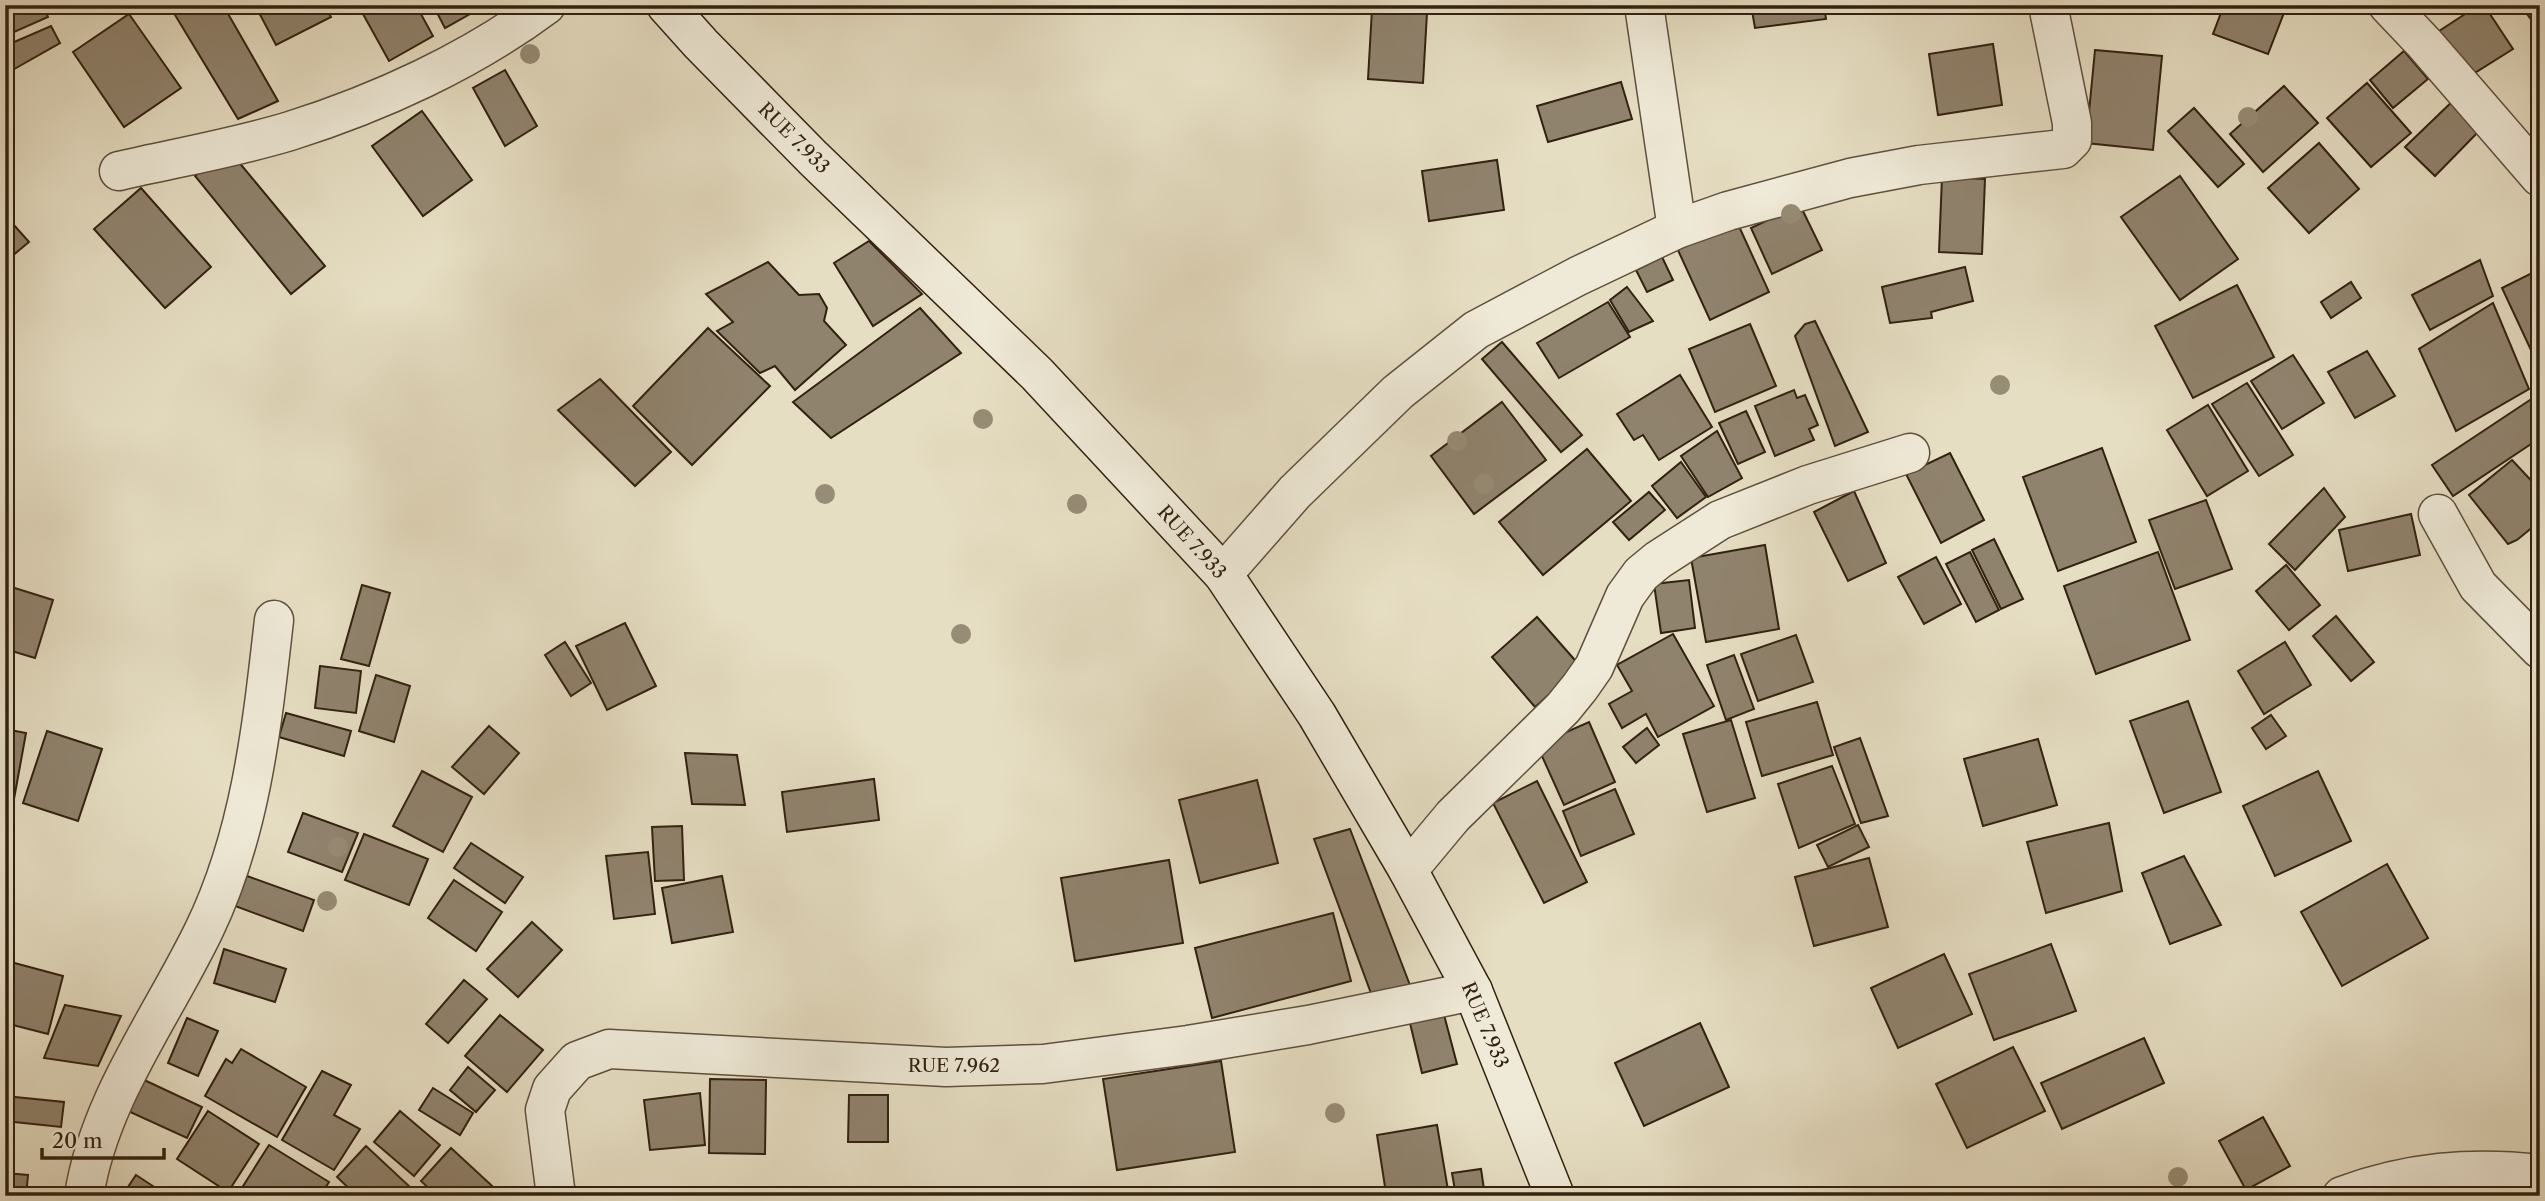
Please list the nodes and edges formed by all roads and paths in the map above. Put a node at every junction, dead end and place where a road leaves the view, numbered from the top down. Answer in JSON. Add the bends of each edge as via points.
{"nodes":[{"id":1,"x":546,"y":5,"type":"edge"},
{"id":2,"x":666,"y":5,"type":"edge"},
{"id":3,"x":1644,"y":5,"type":"edge"},
{"id":4,"x":2048,"y":5,"type":"edge"},
{"id":5,"x":2388,"y":5,"type":"edge"},
{"id":6,"x":119,"y":171,"type":"dead end"},
{"id":7,"x":2540,"y":177,"type":"edge"},
{"id":8,"x":1677,"y":229,"type":"junction"},
{"id":9,"x":1910,"y":453,"type":"dead end"},
{"id":10,"x":2438,"y":514,"type":"dead end"},
{"id":11,"x":1223,"y":574,"type":"junction"},
{"id":12,"x":274,"y":620,"type":"dead end"},
{"id":13,"x":2540,"y":649,"type":"edge"},
{"id":14,"x":1408,"y":870,"type":"junction"},
{"id":15,"x":1473,"y":991,"type":"junction"},
{"id":16,"x":2540,"y":1174,"type":"edge"},
{"id":17,"x":84,"y":1196,"type":"edge"},
{"id":18,"x":556,"y":1196,"type":"edge"},
{"id":19,"x":1555,"y":1196,"type":"edge"},
{"id":20,"x":2342,"y":1196,"type":"edge"}],
"edges":[{"from":1,"to":6,"type":"street","via":[[463,58],[390,93],[289,131]]},
{"from":2,"to":11,"type":"street","name":"RUE 7.933","via":[[813,158],[1037,374]]},
{"from":3,"to":8,"type":"street"},
{"from":4,"to":8,"type":"street","via":[[2073,123],[2073,140],[2063,149],[1850,177]]},
{"from":5,"to":7,"type":"street"},
{"from":8,"to":11,"type":"street","via":[[1476,330],[1398,392],[1295,492]]},
{"from":9,"to":14,"type":"street","via":[[1808,485],[1720,520],[1641,574],[1625,596],[1594,667],[1580,687],[1452,816]]},
{"from":10,"to":13,"type":"street","via":[[2477,586]]},
{"from":11,"to":14,"type":"street","name":"RUE 7.933","via":[[1317,715]]},
{"from":12,"to":17,"type":"street","via":[[260,742],[232,861],[205,928],[106,1116],[93,1149]]},
{"from":14,"to":15,"type":"street","name":"RUE 7.933"},
{"from":15,"to":18,"type":"street","name":"RUE 7.962","via":[[1308,1025],[1043,1064],[946,1067],[609,1049],[577,1061],[552,1088],[545,1110]]},
{"from":15,"to":19,"type":"street","name":"RUE 7.933"},
{"from":16,"to":20,"type":"street","via":[[2501,1169],[2441,1171],[2377,1183]]}]}
